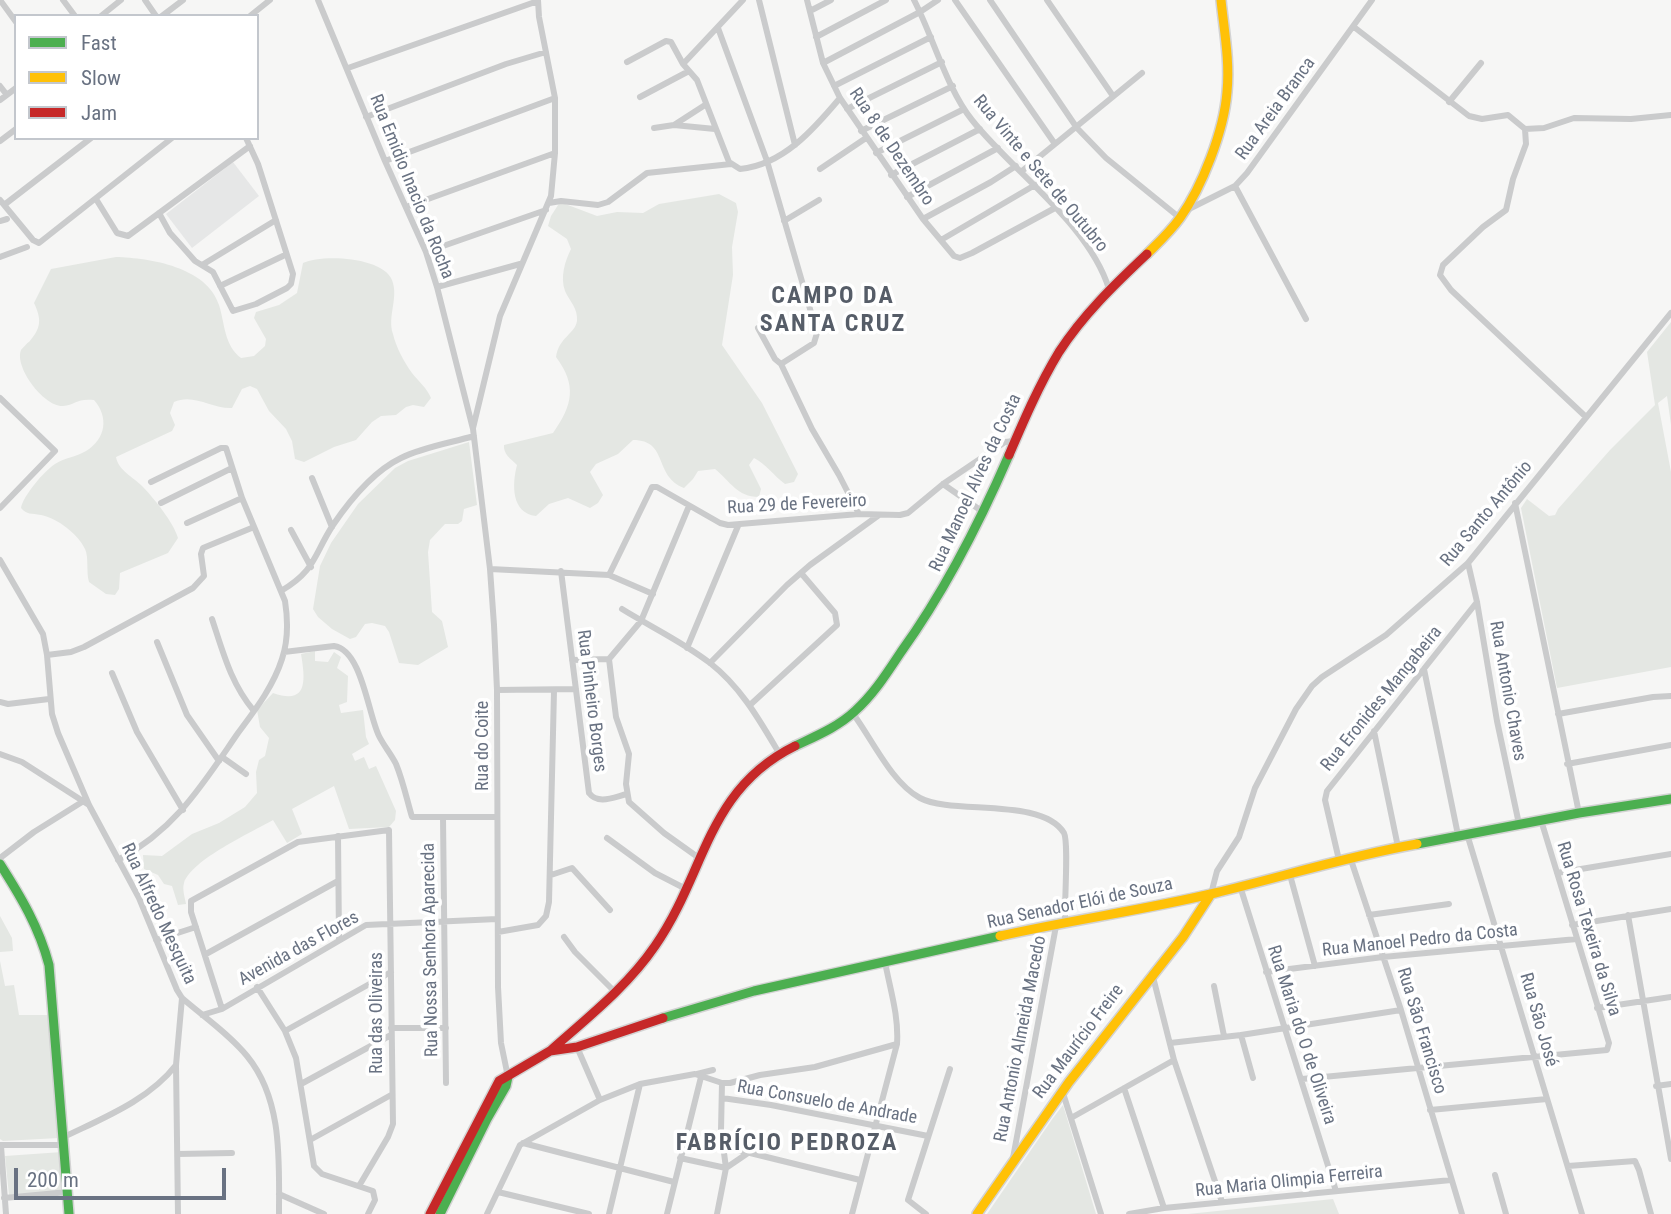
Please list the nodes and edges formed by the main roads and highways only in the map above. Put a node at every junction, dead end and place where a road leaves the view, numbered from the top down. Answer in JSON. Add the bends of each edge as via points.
{"nodes":[{"id":1,"x":1221,"y":0,"type":"edge"},
{"id":2,"x":1671,"y":799,"type":"edge"},
{"id":3,"x":0,"y":864,"type":"edge"},
{"id":4,"x":1211,"y":894,"type":"junction"},
{"id":5,"x":550,"y":1051,"type":"junction"},
{"id":6,"x":460,"y":1164,"type":"junction"},
{"id":7,"x":69,"y":1214,"type":"edge"},
{"id":8,"x":430,"y":1214,"type":"edge"},
{"id":9,"x":440,"y":1214,"type":"edge"},
{"id":10,"x":977,"y":1214,"type":"edge"}],
"edges":[{"from":1,"to":5,"type":"main road","name":"Rua Manoel Alves da Costa","via":[[1227,102],[1209,156],[1181,215],[1110,289],[1061,351],[1032,401],[943,591],[854,715],[779,753],[739,787],[724,808],[656,945],[637,970]]},
{"from":2,"to":4,"type":"main road","name":"Rua Senador Elói de Souza","via":[[1398,847]]},
{"from":3,"to":7,"type":"main road","via":[[27,905],[49,965]]},
{"from":4,"to":5,"type":"main road","name":"Rua Senador Elói de Souza","via":[[724,1000],[577,1047]]},
{"from":4,"to":10,"type":"main road","name":"Rua Maurício Freire","via":[[1201,914],[1062,1090]]},
{"from":5,"to":6,"type":"main road","name":"Rua Senador Elói de Souza","via":[[499,1081]]},
{"from":6,"to":8,"type":"main road","name":"Rua Senador Elói de Souza"},
{"from":6,"to":9,"type":"main road","name":"Rua Senador Elói de Souza"}]}
